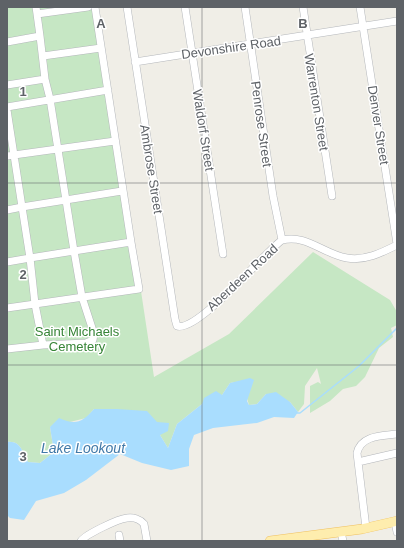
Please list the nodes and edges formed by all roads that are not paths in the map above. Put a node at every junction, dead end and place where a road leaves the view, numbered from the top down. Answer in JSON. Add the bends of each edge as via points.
{"nodes":[{"id":1,"x":88,"y":7,"type":"edge"},
{"id":2,"x":95,"y":7,"type":"edge"},
{"id":3,"x":127,"y":7,"type":"edge"},
{"id":4,"x":185,"y":7,"type":"edge"},
{"id":5,"x":245,"y":7,"type":"edge"},
{"id":6,"x":302,"y":7,"type":"edge"},
{"id":7,"x":360,"y":7,"type":"edge"},
{"id":8,"x":36,"y":11,"type":"edge"},
{"id":9,"x":397,"y":21,"type":"edge"},
{"id":10,"x":362,"y":27,"type":"junction"},
{"id":11,"x":40,"y":36,"type":"junction"},
{"id":12,"x":307,"y":36,"type":"junction"},
{"id":13,"x":7,"y":42,"type":"edge"},
{"id":14,"x":251,"y":45,"type":"junction"},
{"id":15,"x":101,"y":48,"type":"junction"},
{"id":16,"x":192,"y":52,"type":"junction"},
{"id":17,"x":43,"y":56,"type":"junction"},
{"id":18,"x":135,"y":62,"type":"junction"},
{"id":19,"x":45,"y":79,"type":"junction"},
{"id":20,"x":7,"y":85,"type":"edge"},
{"id":21,"x":108,"y":90,"type":"junction"},
{"id":22,"x":50,"y":99,"type":"junction"},
{"id":23,"x":7,"y":107,"type":"edge"},
{"id":24,"x":7,"y":110,"type":"edge"},
{"id":25,"x":115,"y":141,"type":"junction"},
{"id":26,"x":58,"y":149,"type":"junction"},
{"id":27,"x":10,"y":155,"type":"edge"},
{"id":28,"x":122,"y":191,"type":"junction"},
{"id":29,"x":332,"y":196,"type":"dead end"},
{"id":30,"x":66,"y":200,"type":"junction"},
{"id":31,"x":22,"y":207,"type":"junction"},
{"id":32,"x":7,"y":210,"type":"edge"},
{"id":33,"x":282,"y":240,"type":"junction"},
{"id":34,"x":131,"y":242,"type":"junction"},
{"id":35,"x":397,"y":244,"type":"edge"},
{"id":36,"x":74,"y":251,"type":"junction"},
{"id":37,"x":223,"y":254,"type":"dead end"},
{"id":38,"x":30,"y":258,"type":"junction"},
{"id":39,"x":7,"y":262,"type":"edge"},
{"id":40,"x":82,"y":297,"type":"junction"},
{"id":41,"x":36,"y":304,"type":"junction"},
{"id":42,"x":7,"y":308,"type":"edge"},
{"id":43,"x":181,"y":327,"type":"joint"},
{"id":44,"x":43,"y":345,"type":"junction"},
{"id":45,"x":7,"y":350,"type":"edge"},
{"id":46,"x":397,"y":434,"type":"edge"},
{"id":47,"x":397,"y":453,"type":"edge"},
{"id":48,"x":358,"y":462,"type":"junction"},
{"id":49,"x":396,"y":522,"type":"edge"},
{"id":50,"x":366,"y":528,"type":"junction"},
{"id":51,"x":397,"y":532,"type":"edge"},
{"id":52,"x":342,"y":536,"type":"edge"},
{"id":53,"x":286,"y":540,"type":"edge"},
{"id":54,"x":81,"y":541,"type":"edge"},
{"id":55,"x":147,"y":541,"type":"edge"},
{"id":56,"x":270,"y":541,"type":"edge"}],
"edges":[{"from":1,"to":8,"type":"street"},
{"from":2,"to":15,"type":"street"},
{"from":3,"to":18,"type":"street","name":"Ambrose Street"},
{"from":4,"to":16,"type":"street","name":"Waldorf Street"},
{"from":5,"to":14,"type":"street","name":"Penrose Street"},
{"from":6,"to":12,"type":"street","name":"Warrenton Street"},
{"from":7,"to":10,"type":"street","name":"Denver Street"},
{"from":8,"to":11,"type":"street"},
{"from":9,"to":10,"type":"street","name":"Devonshire Road"},
{"from":10,"to":12,"type":"street","name":"Devonshire Road"},
{"from":10,"to":35,"type":"street","name":"Denver Street"},
{"from":11,"to":13,"type":"street"},
{"from":11,"to":17,"type":"street"},
{"from":12,"to":14,"type":"street","name":"Devonshire Road"},
{"from":12,"to":29,"type":"street","name":"Warrenton Street"},
{"from":14,"to":16,"type":"street","name":"Devonshire Road"},
{"from":14,"to":33,"type":"street","name":"Penrose Street"},
{"from":15,"to":17,"type":"street"},
{"from":15,"to":21,"type":"street"},
{"from":16,"to":18,"type":"street","name":"Devonshire Road"},
{"from":16,"to":37,"type":"street","name":"Waldorf Street"},
{"from":17,"to":19,"type":"street"},
{"from":18,"to":43,"type":"street","name":"Ambrose Street","via":[[175,319],[177,326]]},
{"from":19,"to":20,"type":"street"},
{"from":19,"to":22,"type":"street"},
{"from":21,"to":22,"type":"street"},
{"from":21,"to":25,"type":"street"},
{"from":22,"to":23,"type":"street"},
{"from":22,"to":26,"type":"street"},
{"from":24,"to":27,"type":"street"},
{"from":25,"to":26,"type":"street"},
{"from":25,"to":28,"type":"street"},
{"from":26,"to":27,"type":"street"},
{"from":26,"to":30,"type":"street"},
{"from":27,"to":31,"type":"street"},
{"from":28,"to":30,"type":"street"},
{"from":28,"to":34,"type":"street"},
{"from":30,"to":31,"type":"street"},
{"from":30,"to":36,"type":"street"},
{"from":31,"to":32,"type":"street"},
{"from":31,"to":38,"type":"street"},
{"from":33,"to":35,"type":"street","via":[[302,239],[350,258],[371,256]]},
{"from":33,"to":43,"type":"street","name":"Aberdeen Road","via":[[230,292],[196,319]]},
{"from":34,"to":36,"type":"street"},
{"from":34,"to":40,"type":"street","via":[[139,289]]},
{"from":36,"to":38,"type":"street"},
{"from":36,"to":40,"type":"street"},
{"from":38,"to":39,"type":"street"},
{"from":38,"to":41,"type":"street"},
{"from":40,"to":41,"type":"street"},
{"from":40,"to":44,"type":"street","via":[[94,334],[93,340],[86,343]]},
{"from":41,"to":42,"type":"street"},
{"from":41,"to":44,"type":"street"},
{"from":44,"to":45,"type":"street"},
{"from":46,"to":48,"type":"street","via":[[369,438],[362,442],[357,453]]},
{"from":47,"to":48,"type":"street"},
{"from":48,"to":50,"type":"street"},
{"from":49,"to":50,"type":"main road"},
{"from":49,"to":51,"type":"street"},
{"from":50,"to":52,"type":"main road"},
{"from":52,"to":53,"type":"main road"},
{"from":53,"to":56,"type":"main road"},
{"from":54,"to":55,"type":"street","via":[[127,518],[138,519],[144,524]]}]}
